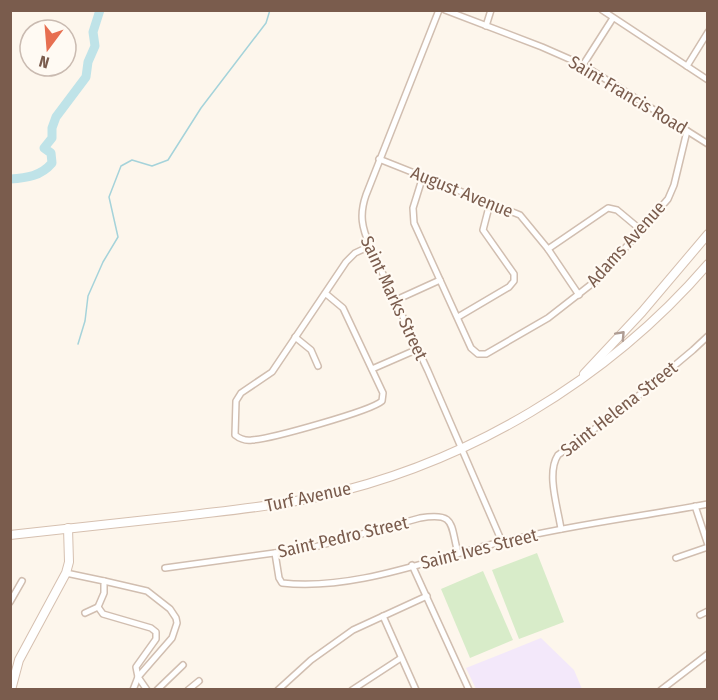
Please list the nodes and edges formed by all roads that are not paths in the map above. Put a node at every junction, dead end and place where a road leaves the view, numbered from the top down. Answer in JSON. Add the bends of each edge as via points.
{"nodes":[{"id":1,"x":439,"y":10,"type":"edge"},
{"id":2,"x":445,"y":10,"type":"edge"},
{"id":3,"x":491,"y":10,"type":"edge"},
{"id":4,"x":602,"y":10,"type":"edge"},
{"id":5,"x":613,"y":18,"type":"junction"},
{"id":6,"x":486,"y":26,"type":"junction"},
{"id":7,"x":708,"y":32,"type":"edge"},
{"id":8,"x":583,"y":65,"type":"junction"},
{"id":9,"x":687,"y":66,"type":"junction"},
{"id":10,"x":708,"y":80,"type":"edge"},
{"id":11,"x":687,"y":131,"type":"junction"},
{"id":12,"x":708,"y":144,"type":"edge"},
{"id":13,"x":379,"y":159,"type":"junction"},
{"id":14,"x":423,"y":176,"type":"junction"},
{"id":15,"x":490,"y":203,"type":"junction"},
{"id":16,"x":641,"y":230,"type":"junction"},
{"id":17,"x":708,"y":234,"type":"edge"},
{"id":18,"x":370,"y":246,"type":"junction"},
{"id":19,"x":548,"y":249,"type":"junction"},
{"id":20,"x":708,"y":264,"type":"edge"},
{"id":21,"x":440,"y":280,"type":"junction"},
{"id":22,"x":325,"y":293,"type":"junction"},
{"id":23,"x":579,"y":295,"type":"junction"},
{"id":24,"x":396,"y":300,"type":"junction"},
{"id":25,"x":458,"y":317,"type":"junction"},
{"id":26,"x":708,"y":336,"type":"edge"},
{"id":27,"x":295,"y":337,"type":"junction"},
{"id":28,"x":418,"y":349,"type":"junction"},
{"id":29,"x":318,"y":366,"type":"dead end"},
{"id":30,"x":372,"y":369,"type":"junction"},
{"id":31,"x":581,"y":378,"type":"junction"},
{"id":32,"x":462,"y":447,"type":"junction"},
{"id":33,"x":708,"y":504,"type":"edge"},
{"id":34,"x":695,"y":506,"type":"junction"},
{"id":35,"x":68,"y":528,"type":"junction"},
{"id":36,"x":561,"y":529,"type":"junction"},
{"id":37,"x":10,"y":535,"type":"edge"},
{"id":38,"x":502,"y":542,"type":"junction"},
{"id":39,"x":708,"y":546,"type":"edge"},
{"id":40,"x":275,"y":553,"type":"junction"},
{"id":41,"x":458,"y":553,"type":"junction"},
{"id":42,"x":676,"y":558,"type":"dead end"},
{"id":43,"x":412,"y":565,"type":"junction"},
{"id":44,"x":165,"y":568,"type":"dead end"},
{"id":45,"x":66,"y":573,"type":"junction"},
{"id":46,"x":22,"y":581,"type":"dead end"},
{"id":47,"x":104,"y":581,"type":"junction"},
{"id":48,"x":427,"y":596,"type":"junction"},
{"id":49,"x":10,"y":602,"type":"edge"},
{"id":50,"x":98,"y":607,"type":"junction"},
{"id":51,"x":708,"y":611,"type":"edge"},
{"id":52,"x":85,"y":614,"type":"dead end"},
{"id":53,"x":700,"y":615,"type":"dead end"},
{"id":54,"x":383,"y":616,"type":"junction"},
{"id":55,"x":708,"y":654,"type":"edge"},
{"id":56,"x":401,"y":658,"type":"junction"},
{"id":57,"x":183,"y":664,"type":"dead end"},
{"id":58,"x":138,"y":676,"type":"junction"},
{"id":59,"x":199,"y":681,"type":"dead end"},
{"id":60,"x":11,"y":690,"type":"edge"},
{"id":61,"x":133,"y":690,"type":"edge"},
{"id":62,"x":147,"y":690,"type":"edge"},
{"id":63,"x":157,"y":690,"type":"edge"},
{"id":64,"x":188,"y":690,"type":"edge"},
{"id":65,"x":278,"y":690,"type":"edge"},
{"id":66,"x":352,"y":690,"type":"edge"},
{"id":67,"x":416,"y":690,"type":"edge"},
{"id":68,"x":469,"y":690,"type":"edge"},
{"id":69,"x":661,"y":690,"type":"edge"}],
"edges":[{"from":1,"to":13,"type":"street","name":"Saint Marks Street"},
{"from":2,"to":6,"type":"street","name":"Saint Francis Road"},
{"from":3,"to":6,"type":"street"},
{"from":4,"to":5,"type":"street"},
{"from":5,"to":8,"type":"street"},
{"from":5,"to":9,"type":"street"},
{"from":6,"to":8,"type":"street","name":"Saint Francis Road"},
{"from":7,"to":9,"type":"street"},
{"from":8,"to":11,"type":"street","name":"Saint Francis Road"},
{"from":9,"to":10,"type":"street"},
{"from":11,"to":12,"type":"street","name":"Saint Francis Road"},
{"from":11,"to":16,"type":"street","name":"Adams Avenue","via":[[671,192]]},
{"from":13,"to":14,"type":"street","name":"August Avenue"},
{"from":13,"to":18,"type":"street","name":"Saint Marks Street","via":[[362,212],[362,228]]},
{"from":14,"to":15,"type":"street","name":"August Avenue"},
{"from":14,"to":21,"type":"street","name":"Adams Avenue","via":[[412,216]]},
{"from":15,"to":19,"type":"street","name":"August Avenue","via":[[520,215]]},
{"from":15,"to":25,"type":"street","via":[[483,231],[514,274],[514,281]]},
{"from":16,"to":19,"type":"street","via":[[617,210],[608,208]]},
{"from":16,"to":23,"type":"street","name":"Adams Avenue","via":[[606,272]]},
{"from":31,"to":17,"type":"main road","name":"Turf Avenue","one_way":true},
{"from":18,"to":22,"type":"street","via":[[350,257]]},
{"from":18,"to":24,"type":"street","name":"Saint Marks Street"},
{"from":19,"to":23,"type":"street","name":"August Avenue"},
{"from":20,"to":31,"type":"main road","name":"Turf Avenue","via":[[637,337]]},
{"from":21,"to":24,"type":"street"},
{"from":21,"to":25,"type":"street","name":"Adams Avenue"},
{"from":22,"to":27,"type":"street"},
{"from":22,"to":30,"type":"street","via":[[344,308]]},
{"from":23,"to":25,"type":"street","name":"Adams Avenue","via":[[535,327],[486,354],[471,348]]},
{"from":24,"to":28,"type":"street","name":"Saint Marks Street"},
{"from":26,"to":36,"type":"street","name":"Saint Helena Street","via":[[625,407],[558,456],[552,468]]},
{"from":27,"to":29,"type":"street","via":[[311,350]]},
{"from":27,"to":30,"type":"street","via":[[272,372],[239,395],[234,427],[240,438],[260,439],[375,406],[382,401],[383,393]]},
{"from":28,"to":30,"type":"street"},
{"from":28,"to":32,"type":"street","name":"Saint Marks Street"},
{"from":31,"to":32,"type":"main road","name":"Turf Avenue","via":[[528,414]]},
{"from":32,"to":35,"type":"main road","name":"Turf Avenue","via":[[388,478],[307,499]]},
{"from":32,"to":38,"type":"street","name":"Saint Marks Street"},
{"from":33,"to":34,"type":"street","name":"Saint Ives Street"},
{"from":34,"to":36,"type":"street","name":"Saint Ives Street"},
{"from":34,"to":39,"type":"street"},
{"from":35,"to":37,"type":"main road","name":"Turf Avenue"},
{"from":35,"to":45,"type":"main road"},
{"from":36,"to":38,"type":"street","name":"Saint Ives Street"},
{"from":38,"to":41,"type":"street","name":"Saint Ives Street"},
{"from":39,"to":42,"type":"street"},
{"from":40,"to":41,"type":"street","name":"Saint Pedro Street","via":[[318,547],[437,516],[451,523]]},
{"from":40,"to":43,"type":"street","name":"Saint Ives Street","via":[[284,583],[350,581]]},
{"from":40,"to":44,"type":"street","name":"Saint Pedro Street"},
{"from":41,"to":43,"type":"street","name":"Saint Ives Street"},
{"from":43,"to":48,"type":"street"},
{"from":45,"to":47,"type":"street"},
{"from":45,"to":60,"type":"main road","via":[[19,660]]},
{"from":46,"to":49,"type":"street"},
{"from":47,"to":50,"type":"street"},
{"from":47,"to":58,"type":"street","via":[[147,591],[176,618],[172,638]]},
{"from":48,"to":54,"type":"street"},
{"from":48,"to":68,"type":"street"},
{"from":50,"to":52,"type":"street"},
{"from":50,"to":58,"type":"street","via":[[103,614],[151,628],[157,634],[137,665]]},
{"from":51,"to":53,"type":"street"},
{"from":54,"to":56,"type":"street"},
{"from":54,"to":65,"type":"street","via":[[353,630]]},
{"from":55,"to":69,"type":"street"},
{"from":56,"to":66,"type":"street"},
{"from":56,"to":67,"type":"street"},
{"from":57,"to":63,"type":"street"},
{"from":58,"to":61,"type":"street"},
{"from":58,"to":62,"type":"street"},
{"from":59,"to":64,"type":"street"}]}
